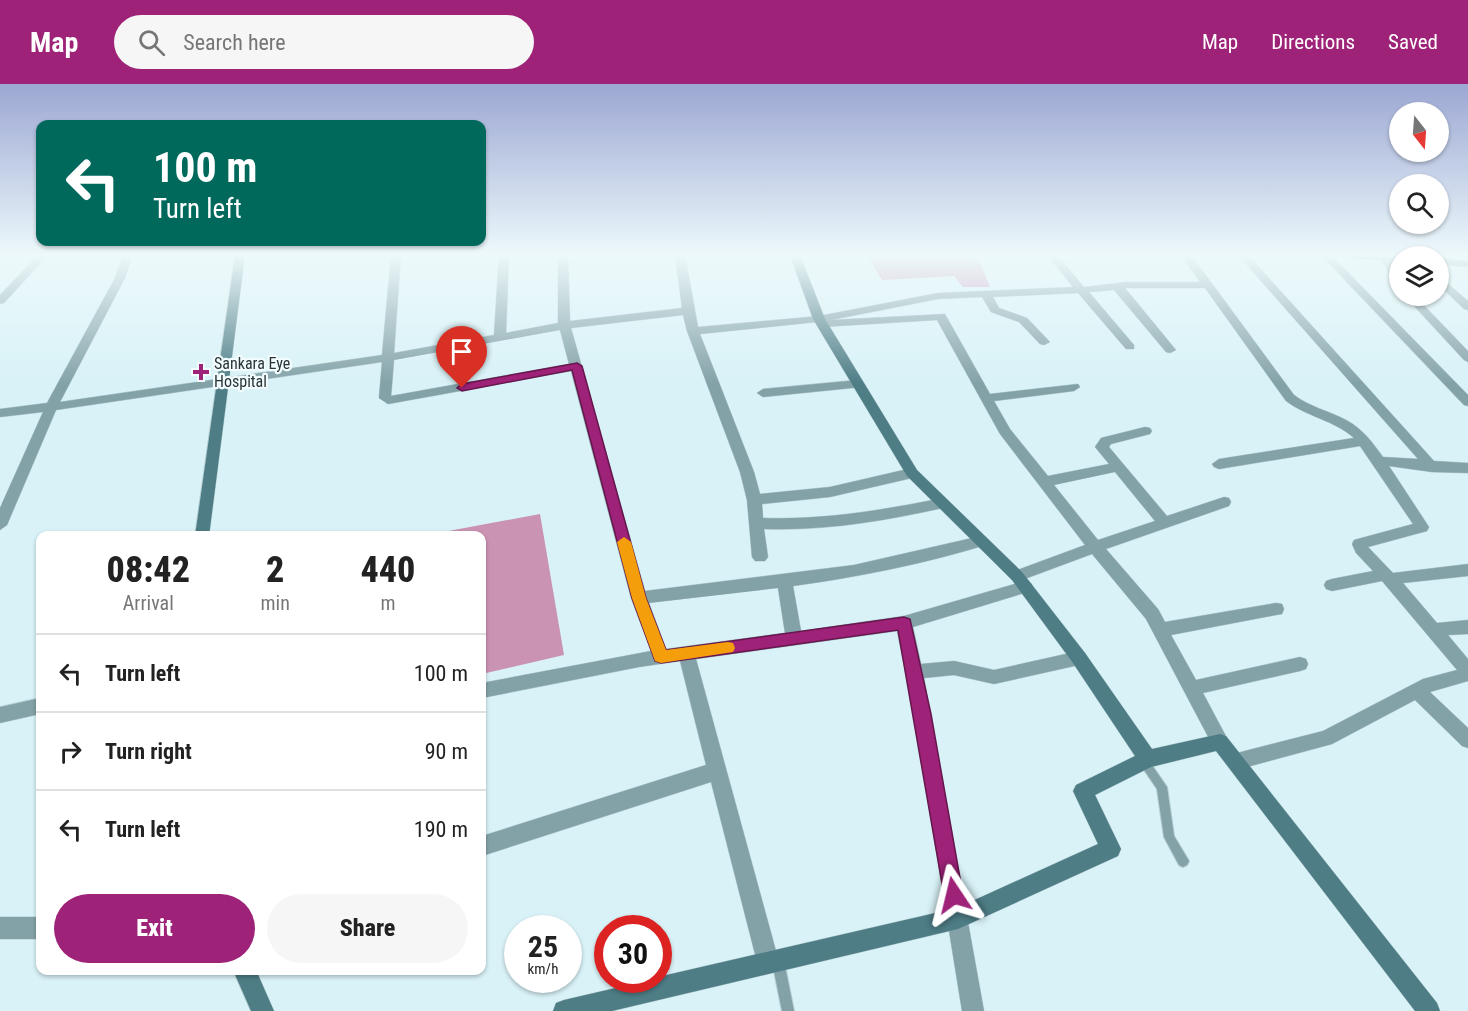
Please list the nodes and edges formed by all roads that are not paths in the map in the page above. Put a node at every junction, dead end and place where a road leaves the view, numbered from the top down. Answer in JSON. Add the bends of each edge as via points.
{"nodes":[{"id":1,"x":109,"y":298,"type":"edge"},
{"id":2,"x":234,"y":298,"type":"edge"},
{"id":3,"x":392,"y":298,"type":"edge"},
{"id":4,"x":502,"y":298,"type":"edge"},
{"id":5,"x":564,"y":298,"type":"edge"},
{"id":6,"x":686,"y":298,"type":"edge"},
{"id":7,"x":811,"y":298,"type":"edge"},
{"id":8,"x":922,"y":298,"type":"edge"},
{"id":9,"x":930,"y":298,"type":"edge"},
{"id":10,"x":988,"y":298,"type":"edge"},
{"id":11,"x":1089,"y":298,"type":"edge"},
{"id":12,"x":1127,"y":298,"type":"edge"},
{"id":13,"x":1217,"y":298,"type":"edge"},
{"id":14,"x":1282,"y":298,"type":"edge"},
{"id":15,"x":1368,"y":298,"type":"edge"},
{"id":16,"x":1419,"y":306,"type":"edge"},
{"id":17,"x":872,"y":308,"type":"junction"},
{"id":18,"x":688,"y":311,"type":"junction"},
{"id":19,"x":941,"y":316,"type":"junction"},
{"id":20,"x":880,"y":320,"type":"junction"},
{"id":21,"x":820,"y":321,"type":"junction"},
{"id":22,"x":564,"y":324,"type":"junction"},
{"id":23,"x":693,"y":331,"type":"junction"},
{"id":24,"x":500,"y":338,"type":"junction"},
{"id":25,"x":1044,"y":342,"type":"dead end"},
{"id":26,"x":1130,"y":347,"type":"dead end"},
{"id":27,"x":1170,"y":350,"type":"dead end"},
{"id":28,"x":387,"y":358,"type":"junction"},
{"id":29,"x":1468,"y":358,"type":"edge"},
{"id":30,"x":577,"y":366,"type":"junction"},
{"id":31,"x":858,"y":384,"type":"junction"},
{"id":32,"x":223,"y":386,"type":"junction"},
{"id":33,"x":1074,"y":387,"type":"dead end"},
{"id":34,"x":763,"y":393,"type":"dead end"},
{"id":35,"x":986,"y":398,"type":"junction"},
{"id":36,"x":1468,"y":402,"type":"edge"},
{"id":37,"x":51,"y":407,"type":"junction"},
{"id":38,"x":0,"y":413,"type":"edge"},
{"id":39,"x":1145,"y":431,"type":"dead end"},
{"id":40,"x":1365,"y":441,"type":"junction"},
{"id":41,"x":1379,"y":461,"type":"junction"},
{"id":42,"x":1219,"y":464,"type":"dead end"},
{"id":43,"x":1118,"y":467,"type":"junction"},
{"id":44,"x":1432,"y":467,"type":"junction"},
{"id":45,"x":1468,"y":468,"type":"edge"},
{"id":46,"x":912,"y":473,"type":"junction"},
{"id":47,"x":1044,"y":482,"type":"junction"},
{"id":48,"x":754,"y":500,"type":"junction"},
{"id":49,"x":1224,"y":502,"type":"dead end"},
{"id":50,"x":943,"y":503,"type":"junction"},
{"id":51,"x":1164,"y":522,"type":"junction"},
{"id":52,"x":757,"y":523,"type":"junction"},
{"id":53,"x":0,"y":525,"type":"edge"},
{"id":54,"x":203,"y":531,"type":"edge"},
{"id":55,"x":981,"y":541,"type":"junction"},
{"id":56,"x":1095,"y":547,"type":"junction"},
{"id":57,"x":760,"y":557,"type":"dead end"},
{"id":58,"x":1468,"y":570,"type":"edge"},
{"id":59,"x":1387,"y":577,"type":"junction"},
{"id":60,"x":785,"y":582,"type":"junction"},
{"id":61,"x":1021,"y":582,"type":"junction"},
{"id":62,"x":1332,"y":585,"type":"dead end"},
{"id":63,"x":639,"y":598,"type":"junction"},
{"id":64,"x":1276,"y":609,"type":"dead end"},
{"id":65,"x":904,"y":623,"type":"junction"},
{"id":66,"x":1468,"y":627,"type":"edge"},
{"id":67,"x":1160,"y":630,"type":"junction"},
{"id":68,"x":1434,"y":630,"type":"junction"},
{"id":69,"x":794,"y":640,"type":"junction"},
{"id":70,"x":686,"y":653,"type":"junction"},
{"id":71,"x":661,"y":657,"type":"junction"},
{"id":72,"x":1079,"y":658,"type":"junction"},
{"id":73,"x":1300,"y":664,"type":"dead end"},
{"id":74,"x":914,"y":672,"type":"junction"},
{"id":75,"x":1468,"y":672,"type":"edge"},
{"id":76,"x":1192,"y":688,"type":"junction"},
{"id":77,"x":486,"y":690,"type":"edge"},
{"id":78,"x":1416,"y":690,"type":"junction"},
{"id":79,"x":36,"y":707,"type":"edge"},
{"id":80,"x":0,"y":715,"type":"edge"},
{"id":81,"x":1468,"y":740,"type":"edge"},
{"id":82,"x":1220,"y":742,"type":"junction"},
{"id":83,"x":1146,"y":760,"type":"junction"},
{"id":84,"x":1236,"y":761,"type":"junction"},
{"id":85,"x":716,"y":771,"type":"junction"},
{"id":86,"x":486,"y":845,"type":"edge"},
{"id":87,"x":1183,"y":861,"type":"dead end"},
{"id":88,"x":958,"y":918,"type":"junction"},
{"id":89,"x":0,"y":928,"type":"edge"},
{"id":90,"x":36,"y":928,"type":"edge"},
{"id":91,"x":773,"y":961,"type":"junction"},
{"id":92,"x":246,"y":975,"type":"edge"},
{"id":93,"x":263,"y":1011,"type":"edge"},
{"id":94,"x":564,"y":1011,"type":"edge"},
{"id":95,"x":788,"y":1011,"type":"edge"},
{"id":96,"x":973,"y":1011,"type":"edge"},
{"id":97,"x":1429,"y":1011,"type":"edge"}],
"edges":[{"from":1,"to":37,"type":"street"},
{"from":2,"to":32,"type":"street"},
{"from":3,"to":28,"type":"street"},
{"from":4,"to":24,"type":"street"},
{"from":5,"to":22,"type":"street"},
{"from":6,"to":18,"type":"street"},
{"from":7,"to":21,"type":"street"},
{"from":8,"to":17,"type":"street"},
{"from":9,"to":19,"type":"street"},
{"from":10,"to":25,"type":"street","via":[[995,310],[1023,320]]},
{"from":11,"to":26,"type":"street"},
{"from":12,"to":27,"type":"street"},
{"from":13,"to":40,"type":"street","via":[[1290,398],[1315,414],[1352,429]]},
{"from":14,"to":44,"type":"street"},
{"from":15,"to":36,"type":"street"},
{"from":16,"to":29,"type":"street"},
{"from":17,"to":20,"type":"street"},
{"from":17,"to":21,"type":"street"},
{"from":18,"to":22,"type":"street"},
{"from":18,"to":23,"type":"street"},
{"from":19,"to":20,"type":"street"},
{"from":19,"to":35,"type":"street"},
{"from":20,"to":21,"type":"street"},
{"from":21,"to":23,"type":"street"},
{"from":21,"to":31,"type":"street"},
{"from":22,"to":24,"type":"street"},
{"from":22,"to":30,"type":"street"},
{"from":23,"to":48,"type":"street"},
{"from":24,"to":28,"type":"street"},
{"from":28,"to":30,"type":"street","via":[[385,398],[394,400]]},
{"from":28,"to":32,"type":"street"},
{"from":30,"to":63,"type":"street"},
{"from":31,"to":34,"type":"street"},
{"from":31,"to":46,"type":"street"},
{"from":32,"to":37,"type":"street"},
{"from":32,"to":54,"type":"street"},
{"from":33,"to":35,"type":"street"},
{"from":35,"to":47,"type":"street","via":[[1005,431]]},
{"from":37,"to":38,"type":"street"},
{"from":37,"to":53,"type":"street"},
{"from":39,"to":43,"type":"street","via":[[1103,443]]},
{"from":40,"to":41,"type":"street"},
{"from":40,"to":42,"type":"street"},
{"from":41,"to":44,"type":"street"},
{"from":41,"to":59,"type":"street","via":[[1422,524],[1420,529],[1359,544]]},
{"from":43,"to":47,"type":"street"},
{"from":43,"to":51,"type":"street"},
{"from":44,"to":45,"type":"street"},
{"from":46,"to":48,"type":"street","via":[[830,492]]},
{"from":46,"to":50,"type":"street"},
{"from":47,"to":56,"type":"street"},
{"from":48,"to":52,"type":"street"},
{"from":49,"to":51,"type":"street"},
{"from":50,"to":52,"type":"street","via":[[844,522]]},
{"from":50,"to":55,"type":"street"},
{"from":51,"to":56,"type":"street"},
{"from":52,"to":57,"type":"street"},
{"from":55,"to":60,"type":"street","via":[[877,568]]},
{"from":55,"to":61,"type":"street"},
{"from":56,"to":61,"type":"street"},
{"from":56,"to":67,"type":"street","via":[[1152,614]]},
{"from":58,"to":59,"type":"street"},
{"from":59,"to":62,"type":"street"},
{"from":59,"to":68,"type":"street"},
{"from":60,"to":63,"type":"street"},
{"from":60,"to":69,"type":"street"},
{"from":61,"to":65,"type":"street"},
{"from":61,"to":72,"type":"street"},
{"from":63,"to":71,"type":"street"},
{"from":64,"to":67,"type":"street"},
{"from":65,"to":69,"type":"street"},
{"from":65,"to":74,"type":"street"},
{"from":66,"to":68,"type":"street"},
{"from":67,"to":76,"type":"street"},
{"from":68,"to":75,"type":"street"},
{"from":69,"to":70,"type":"street"},
{"from":70,"to":71,"type":"street"},
{"from":70,"to":85,"type":"street"},
{"from":71,"to":77,"type":"street"},
{"from":72,"to":74,"type":"street","via":[[994,677],[954,668]]},
{"from":72,"to":83,"type":"street"},
{"from":73,"to":76,"type":"street"},
{"from":74,"to":88,"type":"street"},
{"from":75,"to":78,"type":"street"},
{"from":76,"to":82,"type":"street"},
{"from":78,"to":81,"type":"street"},
{"from":78,"to":84,"type":"street","via":[[1326,738]]},
{"from":79,"to":80,"type":"street"},
{"from":82,"to":83,"type":"street"},
{"from":82,"to":84,"type":"street"},
{"from":83,"to":87,"type":"lane","via":[[1162,787],[1169,837]]},
{"from":83,"to":88,"type":"street","via":[[1083,791],[1111,849]]},
{"from":84,"to":97,"type":"street"},
{"from":85,"to":86,"type":"street"},
{"from":85,"to":91,"type":"street"},
{"from":88,"to":91,"type":"street"},
{"from":88,"to":96,"type":"street"},
{"from":89,"to":90,"type":"street"},
{"from":91,"to":94,"type":"street"},
{"from":91,"to":95,"type":"lane"},
{"from":92,"to":93,"type":"street"}]}
